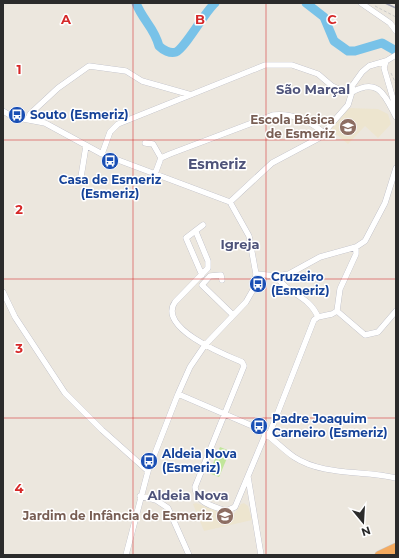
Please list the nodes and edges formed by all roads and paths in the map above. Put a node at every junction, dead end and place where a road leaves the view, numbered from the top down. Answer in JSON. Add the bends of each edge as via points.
{"nodes":[{"id":1,"x":361,"y":3,"type":"edge"},
{"id":2,"x":373,"y":10,"type":"junction"},
{"id":3,"x":396,"y":17,"type":"edge"},
{"id":4,"x":396,"y":31,"type":"edge"},
{"id":5,"x":396,"y":55,"type":"edge"},
{"id":6,"x":386,"y":61,"type":"junction"},
{"id":7,"x":352,"y":92,"type":"junction"},
{"id":8,"x":188,"y":94,"type":"junction"},
{"id":9,"x":396,"y":109,"type":"edge"},
{"id":10,"x":3,"y":112,"type":"edge"},
{"id":11,"x":396,"y":117,"type":"edge"},
{"id":12,"x":28,"y":119,"type":"junction"},
{"id":13,"x":324,"y":133,"type":"junction"},
{"id":14,"x":145,"y":143,"type":"dead end"},
{"id":15,"x":86,"y":146,"type":"junction"},
{"id":16,"x":102,"y":154,"type":"junction"},
{"id":17,"x":162,"y":158,"type":"junction"},
{"id":18,"x":396,"y":168,"type":"edge"},
{"id":19,"x":156,"y":174,"type":"junction"},
{"id":20,"x":86,"y":182,"type":"dead end"},
{"id":21,"x":230,"y":202,"type":"junction"},
{"id":22,"x":203,"y":225,"type":"dead end"},
{"id":23,"x":196,"y":232,"type":"junction"},
{"id":24,"x":356,"y":247,"type":"junction"},
{"id":25,"x":256,"y":274,"type":"junction"},
{"id":26,"x":202,"y":275,"type":"junction"},
{"id":27,"x":277,"y":276,"type":"junction"},
{"id":28,"x":222,"y":280,"type":"dead end"},
{"id":29,"x":3,"y":292,"type":"edge"},
{"id":30,"x":338,"y":311,"type":"junction"},
{"id":31,"x":396,"y":311,"type":"edge"},
{"id":32,"x":233,"y":315,"type":"junction"},
{"id":33,"x":318,"y":317,"type":"junction"},
{"id":34,"x":205,"y":345,"type":"junction"},
{"id":35,"x":178,"y":394,"type":"junction"},
{"id":36,"x":224,"y":414,"type":"junction"},
{"id":37,"x":268,"y":434,"type":"junction"},
{"id":38,"x":148,"y":471,"type":"junction"},
{"id":39,"x":248,"y":477,"type":"junction"},
{"id":40,"x":396,"y":478,"type":"edge"},
{"id":41,"x":140,"y":496,"type":"junction"},
{"id":42,"x":396,"y":547,"type":"edge"},
{"id":43,"x":126,"y":555,"type":"edge"},
{"id":44,"x":189,"y":555,"type":"edge"},
{"id":45,"x":262,"y":555,"type":"edge"},
{"id":46,"x":379,"y":555,"type":"edge"}],
"edges":[{"from":1,"to":2,"type":"street"},
{"from":2,"to":3,"type":"path","via":[[376,6]]},
{"from":2,"to":4,"type":"street"},
{"from":5,"to":6,"type":"street"},
{"from":6,"to":7,"type":"street","via":[[369,66],[362,72],[353,82]]},
{"from":6,"to":9,"type":"street","via":[[384,68]]},
{"from":7,"to":8,"type":"street","via":[[342,91],[318,74],[292,65],[265,65]]},
{"from":7,"to":11,"type":"street","via":[[369,86],[376,88],[384,96]]},
{"from":7,"to":13,"type":"street","via":[[348,105]]},
{"from":8,"to":12,"type":"street","via":[[142,80],[126,71],[89,66],[58,88],[30,114]]},
{"from":8,"to":16,"type":"street","via":[[118,124],[110,132]]},
{"from":10,"to":12,"type":"street","via":[[13,117]]},
{"from":12,"to":15,"type":"street","via":[[45,123]]},
{"from":13,"to":17,"type":"street","via":[[306,120],[281,114],[273,115]]},
{"from":13,"to":21,"type":"street","via":[[272,163]]},
{"from":14,"to":17,"type":"street","via":[[153,144]]},
{"from":15,"to":16,"type":"street"},
{"from":15,"to":20,"type":"street","via":[[81,177]]},
{"from":16,"to":19,"type":"street"},
{"from":17,"to":19,"type":"street"},
{"from":18,"to":24,"type":"street","via":[[385,203],[372,230],[365,241]]},
{"from":19,"to":21,"type":"street"},
{"from":21,"to":25,"type":"street","via":[[249,236]]},
{"from":22,"to":23,"type":"street"},
{"from":23,"to":26,"type":"street","via":[[209,265]]},
{"from":23,"to":26,"type":"street","via":[[187,236],[186,240]]},
{"from":24,"to":27,"type":"street","via":[[320,257],[289,274]]},
{"from":24,"to":30,"type":"street","via":[[356,254],[340,289]]},
{"from":25,"to":27,"type":"street"},
{"from":25,"to":32,"type":"street","via":[[253,292]]},
{"from":26,"to":34,"type":"street","via":[[175,302],[172,313],[175,322],[184,331]]},
{"from":27,"to":33,"type":"street","via":[[280,283],[304,298],[314,308]]},
{"from":28,"to":32,"type":"street","via":[[221,275],[212,275],[202,285]]},
{"from":29,"to":38,"type":"street","via":[[15,317],[65,393]]},
{"from":30,"to":31,"type":"street","via":[[365,335],[378,332]]},
{"from":30,"to":33,"type":"street"},
{"from":32,"to":34,"type":"street"},
{"from":33,"to":37,"type":"street","via":[[314,320]]},
{"from":34,"to":35,"type":"street","via":[[190,368]]},
{"from":34,"to":36,"type":"street","via":[[244,365]]},
{"from":35,"to":36,"type":"street"},
{"from":35,"to":38,"type":"street"},
{"from":36,"to":37,"type":"street"},
{"from":36,"to":39,"type":"street","via":[[194,487],[195,495],[201,501],[226,511],[232,509]]},
{"from":37,"to":39,"type":"street"},
{"from":37,"to":40,"type":"street","via":[[294,457],[322,468],[378,473]]},
{"from":38,"to":41,"type":"street"},
{"from":39,"to":45,"type":"street"},
{"from":41,"to":43,"type":"street"},
{"from":41,"to":44,"type":"street","via":[[156,500],[168,508]]},
{"from":42,"to":46,"type":"highway"}]}
